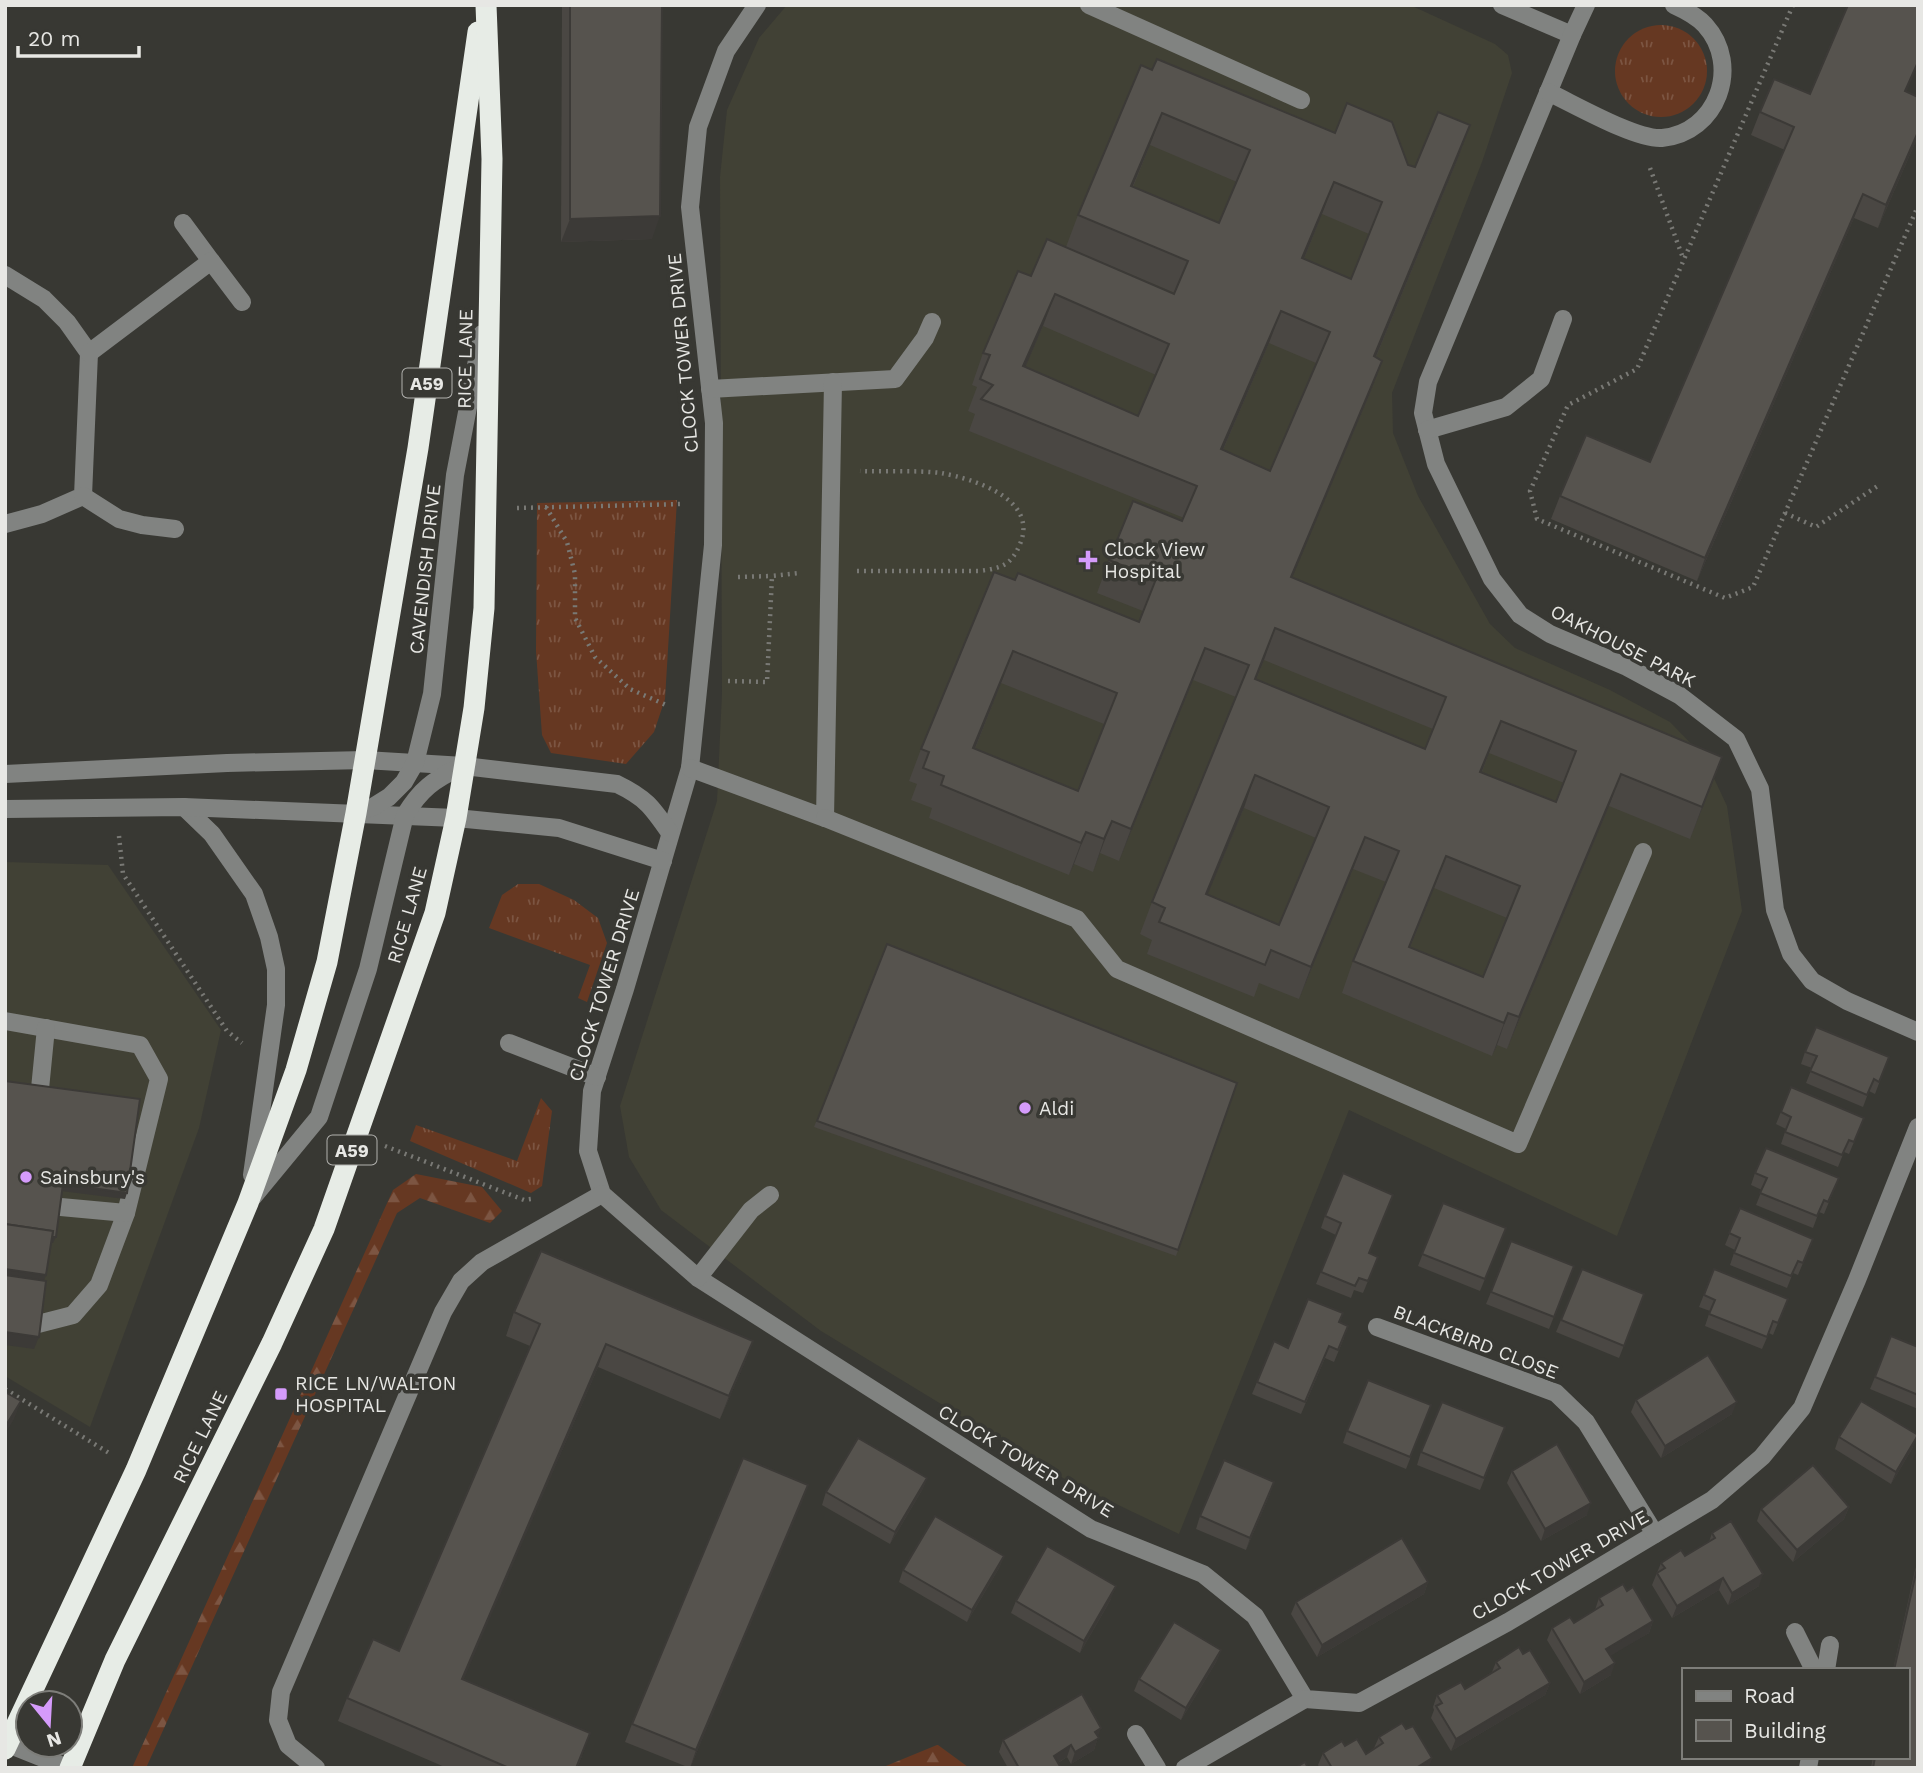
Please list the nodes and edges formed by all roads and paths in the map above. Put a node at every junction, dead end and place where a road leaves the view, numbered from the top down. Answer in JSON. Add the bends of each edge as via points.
{"nodes":[{"id":1,"x":484,"y":5,"type":"edge"},
{"id":2,"x":757,"y":5,"type":"edge"},
{"id":3,"x":1089,"y":5,"type":"edge"},
{"id":4,"x":1502,"y":5,"type":"edge"},
{"id":5,"x":1586,"y":5,"type":"edge"},
{"id":6,"x":1674,"y":5,"type":"edge"},
{"id":7,"x":1791,"y":6,"type":"edge"},
{"id":8,"x":1572,"y":35,"type":"junction"},
{"id":9,"x":1548,"y":92,"type":"junction"},
{"id":10,"x":1301,"y":100,"type":"dead end"},
{"id":11,"x":1637,"y":135,"type":"junction"},
{"id":12,"x":1918,"y":206,"type":"edge"},
{"id":13,"x":183,"y":223,"type":"dead end"},
{"id":14,"x":1684,"y":259,"type":"junction"},
{"id":15,"x":211,"y":261,"type":"junction"},
{"id":16,"x":5,"y":275,"type":"edge"},
{"id":17,"x":489,"y":299,"type":"junction"},
{"id":18,"x":242,"y":302,"type":"dead end"},
{"id":19,"x":1563,"y":319,"type":"dead end"},
{"id":20,"x":932,"y":322,"type":"dead end"},
{"id":21,"x":89,"y":353,"type":"junction"},
{"id":22,"x":833,"y":382,"type":"junction"},
{"id":23,"x":710,"y":389,"type":"junction"},
{"id":24,"x":1426,"y":430,"type":"junction"},
{"id":25,"x":831,"y":470,"type":"junction"},
{"id":26,"x":1880,"y":485,"type":"dead end"},
{"id":27,"x":83,"y":496,"type":"junction"},
{"id":28,"x":712,"y":503,"type":"junction"},
{"id":29,"x":546,"y":507,"type":"junction"},
{"id":30,"x":485,"y":508,"type":"junction"},
{"id":31,"x":1786,"y":513,"type":"junction"},
{"id":32,"x":5,"y":524,"type":"edge"},
{"id":33,"x":176,"y":529,"type":"dead end"},
{"id":34,"x":830,"y":570,"type":"junction"},
{"id":35,"x":700,"y":680,"type":"junction"},
{"id":36,"x":696,"y":718,"type":"junction"},
{"id":37,"x":365,"y":760,"type":"junction"},
{"id":38,"x":415,"y":763,"type":"junction"},
{"id":39,"x":464,"y":766,"type":"junction"},
{"id":40,"x":690,"y":768,"type":"junction"},
{"id":41,"x":5,"y":774,"type":"edge"},
{"id":42,"x":116,"y":807,"type":"junction"},
{"id":43,"x":184,"y":807,"type":"junction"},
{"id":44,"x":5,"y":809,"type":"edge"},
{"id":45,"x":355,"y":813,"type":"junction"},
{"id":46,"x":405,"y":816,"type":"junction"},
{"id":47,"x":456,"y":818,"type":"junction"},
{"id":48,"x":825,"y":818,"type":"junction"},
{"id":49,"x":670,"y":833,"type":"junction"},
{"id":50,"x":1643,"y":852,"type":"dead end"},
{"id":51,"x":663,"y":862,"type":"junction"},
{"id":52,"x":5,"y":1021,"type":"edge"},
{"id":53,"x":46,"y":1028,"type":"junction"},
{"id":54,"x":1918,"y":1032,"type":"edge"},
{"id":55,"x":509,"y":1043,"type":"dead end"},
{"id":56,"x":268,"y":1064,"type":"junction"},
{"id":57,"x":597,"y":1077,"type":"junction"},
{"id":58,"x":36,"y":1123,"type":"edge"},
{"id":59,"x":1918,"y":1127,"type":"edge"},
{"id":60,"x":357,"y":1135,"type":"junction"},
{"id":61,"x":602,"y":1194,"type":"junction"},
{"id":62,"x":770,"y":1195,"type":"dead end"},
{"id":63,"x":24,"y":1198,"type":"edge"},
{"id":64,"x":537,"y":1199,"type":"dead end"},
{"id":65,"x":248,"y":1203,"type":"junction"},
{"id":66,"x":126,"y":1213,"type":"junction"},
{"id":67,"x":698,"y":1278,"type":"junction"},
{"id":68,"x":5,"y":1320,"type":"edge"},
{"id":69,"x":1377,"y":1327,"type":"dead end"},
{"id":70,"x":5,"y":1389,"type":"edge"},
{"id":71,"x":136,"y":1470,"type":"junction"},
{"id":72,"x":1655,"y":1534,"type":"junction"},
{"id":73,"x":1794,"y":1632,"type":"dead end"},
{"id":74,"x":1830,"y":1645,"type":"dead end"},
{"id":75,"x":1813,"y":1668,"type":"edge"},
{"id":76,"x":1826,"y":1668,"type":"edge"},
{"id":77,"x":1305,"y":1699,"type":"junction"},
{"id":78,"x":1136,"y":1734,"type":"dead end"},
{"id":79,"x":6,"y":1745,"type":"edge"},
{"id":80,"x":69,"y":1768,"type":"edge"},
{"id":81,"x":316,"y":1768,"type":"edge"},
{"id":82,"x":1157,"y":1768,"type":"edge"},
{"id":83,"x":1185,"y":1768,"type":"edge"}],
"edges":[{"from":1,"to":17,"type":"highway","name":"RICE LANE","number":"A59","via":[[492,159]]},
{"from":1,"to":37,"type":"highway","name":"RICE LANE","number":"A59","via":[[418,448]]},
{"from":2,"to":23,"type":"street","name":"CLOCK TOWER DRIVE","via":[[726,51],[698,127],[690,207]]},
{"from":3,"to":10,"type":"street"},
{"from":4,"to":8,"type":"street"},
{"from":5,"to":8,"type":"street","name":"OAKHOUSE PARK"},
{"from":6,"to":11,"type":"street","via":[[1704,24],[1717,41],[1723,82],[1716,102],[1702,120],[1683,133],[1661,138]]},
{"from":7,"to":14,"type":"path"},
{"from":8,"to":9,"type":"street","name":"OAKHOUSE PARK"},
{"from":9,"to":11,"type":"street"},
{"from":9,"to":24,"type":"street","name":"OAKHOUSE PARK","via":[[1428,382],[1423,413]]},
{"from":11,"to":14,"type":"path"},
{"from":12,"to":31,"type":"path"},
{"from":13,"to":15,"type":"street"},
{"from":14,"to":31,"type":"path","via":[[1637,369],[1568,405],[1531,491],[1537,519],[1725,598],[1754,587]]},
{"from":15,"to":18,"type":"street"},
{"from":15,"to":21,"type":"street"},
{"from":16,"to":21,"type":"street","via":[[44,299]]},
{"from":17,"to":30,"type":"highway","name":"RICE LANE","number":"A59"},
{"from":17,"to":38,"type":"street","name":"CAVENDISH DRIVE","via":[[455,475],[432,694]]},
{"from":19,"to":24,"type":"street","via":[[1541,379],[1506,407]]},
{"from":20,"to":22,"type":"street","via":[[895,379]]},
{"from":21,"to":27,"type":"street"},
{"from":22,"to":23,"type":"street"},
{"from":22,"to":25,"type":"street"},
{"from":23,"to":28,"type":"street","name":"CLOCK TOWER DRIVE"},
{"from":24,"to":54,"type":"street","name":"OAKHOUSE PARK","via":[[1436,464],[1492,579],[1520,615],[1679,695],[1736,738],[1760,789],[1775,910],[1791,954],[1812,981]]},
{"from":25,"to":34,"type":"street"},
{"from":25,"to":34,"type":"path","via":[[958,477],[1009,499],[1019,509],[1023,524],[1013,559],[999,569]]},
{"from":26,"to":31,"type":"path","via":[[1816,527]]},
{"from":27,"to":32,"type":"street"},
{"from":27,"to":33,"type":"street","via":[[119,519]]},
{"from":28,"to":29,"type":"path"},
{"from":28,"to":35,"type":"street","name":"CLOCK TOWER DRIVE","via":[[713,544]]},
{"from":29,"to":30,"type":"path"},
{"from":29,"to":36,"type":"path","via":[[567,542],[575,574],[575,618],[595,657],[630,688]]},
{"from":30,"to":39,"type":"highway","name":"RICE LANE","number":"A59","via":[[484,608]]},
{"from":34,"to":35,"type":"path","via":[[772,576],[767,682]]},
{"from":34,"to":48,"type":"street"},
{"from":35,"to":36,"type":"street","name":"CLOCK TOWER DRIVE"},
{"from":36,"to":40,"type":"street","name":"CLOCK TOWER DRIVE"},
{"from":37,"to":38,"type":"street"},
{"from":37,"to":41,"type":"street"},
{"from":37,"to":45,"type":"highway","name":"RICE LANE","number":"A59"},
{"from":38,"to":39,"type":"street"},
{"from":38,"to":45,"type":"street","name":"CAVENDISH DRIVE","via":[[389,797]]},
{"from":39,"to":46,"type":"street","via":[[429,784]]},
{"from":39,"to":47,"type":"highway","name":"RICE LANE","number":"A59"},
{"from":39,"to":49,"type":"street","via":[[617,784],[655,810]]},
{"from":40,"to":48,"type":"street"},
{"from":40,"to":49,"type":"street","name":"CLOCK TOWER DRIVE"},
{"from":42,"to":43,"type":"street","name":"CAVENDISH DRIVE"},
{"from":42,"to":44,"type":"street","name":"CAVENDISH DRIVE"},
{"from":42,"to":56,"type":"path","via":[[123,874],[227,1031]]},
{"from":43,"to":45,"type":"street","name":"CAVENDISH DRIVE"},
{"from":43,"to":56,"type":"street","via":[[212,834],[254,894],[270,937],[276,1005]]},
{"from":45,"to":46,"type":"street","name":"CAVENDISH DRIVE"},
{"from":45,"to":65,"type":"highway","name":"RICE LANE","number":"A59","via":[[327,962],[296,1070]]},
{"from":46,"to":47,"type":"street","name":"CAVENDISH DRIVE"},
{"from":46,"to":65,"type":"street","via":[[368,969],[319,1117]]},
{"from":47,"to":51,"type":"street","via":[[559,828]]},
{"from":47,"to":60,"type":"highway","name":"RICE LANE","number":"A59","via":[[435,913]]},
{"from":48,"to":50,"type":"street","via":[[1077,919],[1117,970],[1518,1144]]},
{"from":49,"to":51,"type":"street","name":"CLOCK TOWER DRIVE"},
{"from":51,"to":57,"type":"street","name":"CLOCK TOWER DRIVE"},
{"from":52,"to":53,"type":"street"},
{"from":53,"to":58,"type":"street"},
{"from":53,"to":66,"type":"street","via":[[140,1045],[159,1079]]},
{"from":55,"to":57,"type":"street"},
{"from":56,"to":65,"type":"street"},
{"from":57,"to":61,"type":"street","name":"CLOCK TOWER DRIVE","via":[[588,1151]]},
{"from":59,"to":72,"type":"street","name":"CLOCK TOWER DRIVE","via":[[1802,1408],[1742,1475],[1712,1500]]},
{"from":60,"to":64,"type":"path","via":[[524,1200]]},
{"from":60,"to":80,"type":"highway","name":"RICE LANE","number":"A59","via":[[324,1229],[115,1661]]},
{"from":61,"to":67,"type":"street","name":"CLOCK TOWER DRIVE"},
{"from":61,"to":81,"type":"street","via":[[482,1262],[461,1281],[443,1312],[281,1692],[278,1720],[288,1745]]},
{"from":62,"to":67,"type":"street","via":[[751,1210]]},
{"from":63,"to":66,"type":"street"},
{"from":65,"to":71,"type":"highway","name":"RICE LANE","number":"A59"},
{"from":66,"to":68,"type":"street","via":[[99,1285],[73,1315],[38,1324]]},
{"from":67,"to":77,"type":"street","name":"CLOCK TOWER DRIVE","via":[[1091,1529],[1203,1574],[1255,1616]]},
{"from":69,"to":72,"type":"street","name":"BLACKBIRD CLOSE","via":[[1556,1393],[1586,1422]]},
{"from":70,"to":71,"type":"path"},
{"from":71,"to":79,"type":"highway","name":"RICE LANE","number":"A59"},
{"from":72,"to":77,"type":"street","name":"CLOCK TOWER DRIVE","via":[[1508,1622],[1359,1703]]},
{"from":73,"to":75,"type":"street"},
{"from":74,"to":76,"type":"street"},
{"from":77,"to":83,"type":"street"},
{"from":78,"to":82,"type":"street"},
{"from":79,"to":80,"type":"street"}]}
